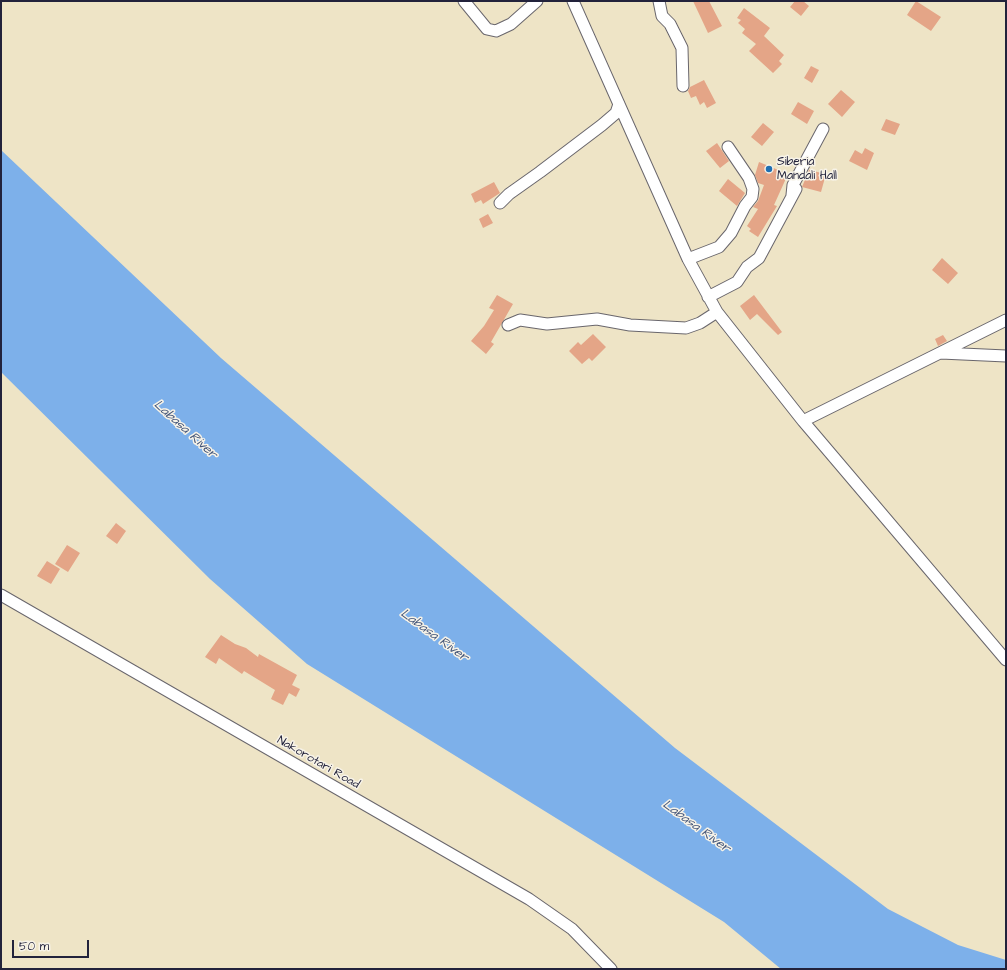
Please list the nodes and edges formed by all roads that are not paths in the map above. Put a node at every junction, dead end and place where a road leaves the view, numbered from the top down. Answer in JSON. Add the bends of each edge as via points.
{"nodes":[{"id":1,"x":464,"y":1,"type":"edge"},
{"id":2,"x":537,"y":1,"type":"edge"},
{"id":3,"x":573,"y":1,"type":"edge"},
{"id":4,"x":659,"y":1,"type":"edge"},
{"id":5,"x":683,"y":86,"type":"dead end"},
{"id":6,"x":619,"y":104,"type":"junction"},
{"id":7,"x":823,"y":129,"type":"dead end"},
{"id":8,"x":728,"y":146,"type":"dead end"},
{"id":9,"x":500,"y":203,"type":"dead end"},
{"id":10,"x":688,"y":259,"type":"junction"},
{"id":11,"x":708,"y":297,"type":"junction"},
{"id":12,"x":717,"y":312,"type":"junction"},
{"id":13,"x":1006,"y":320,"type":"edge"},
{"id":14,"x":508,"y":325,"type":"dead end"},
{"id":15,"x":940,"y":353,"type":"junction"},
{"id":16,"x":1006,"y":356,"type":"edge"},
{"id":17,"x":803,"y":421,"type":"junction"},
{"id":18,"x":1,"y":595,"type":"edge"},
{"id":19,"x":1006,"y":660,"type":"edge"},
{"id":20,"x":611,"y":969,"type":"edge"}],
"edges":[{"from":1,"to":2,"type":"street","via":[[487,29],[496,31],[511,24]]},
{"from":3,"to":6,"type":"street"},
{"from":4,"to":5,"type":"street","via":[[662,16],[670,24],[682,48]]},
{"from":6,"to":9,"type":"street","via":[[616,113],[602,126]]},
{"from":6,"to":10,"type":"street"},
{"from":7,"to":11,"type":"street","via":[[793,185],[794,192],[759,258],[747,267],[737,282]]},
{"from":8,"to":10,"type":"street","via":[[749,178],[752,196],[731,233],[718,246]]},
{"from":10,"to":11,"type":"street"},
{"from":11,"to":12,"type":"street"},
{"from":12,"to":14,"type":"street","via":[[686,328],[630,325],[597,319],[547,324],[520,320]]},
{"from":12,"to":17,"type":"street"},
{"from":13,"to":15,"type":"street"},
{"from":15,"to":16,"type":"street"},
{"from":15,"to":17,"type":"street"},
{"from":17,"to":19,"type":"street"},
{"from":18,"to":20,"type":"street","name":"Nakorotari Road","via":[[550,912],[572,929]]}]}
